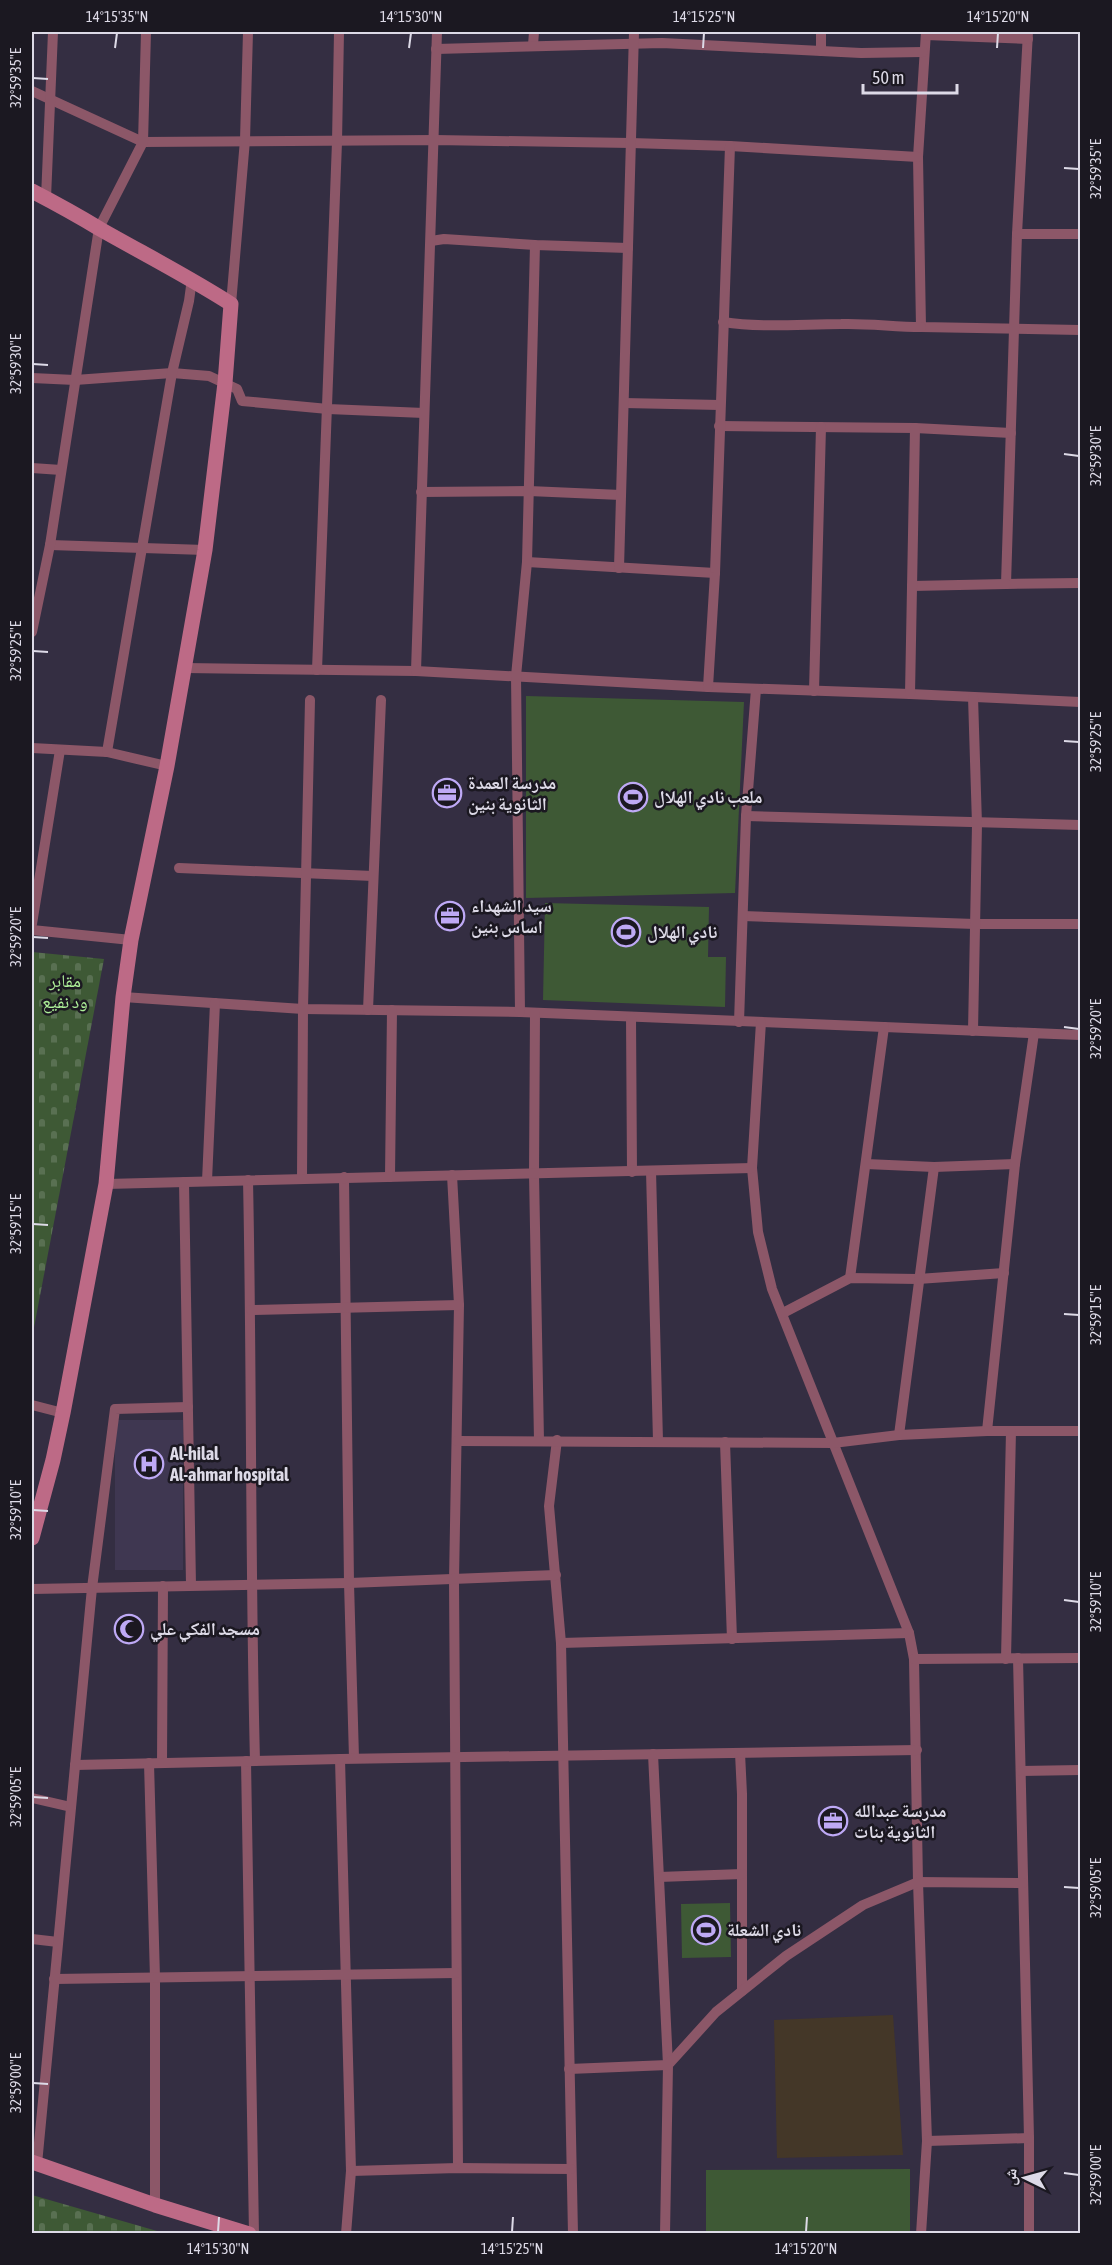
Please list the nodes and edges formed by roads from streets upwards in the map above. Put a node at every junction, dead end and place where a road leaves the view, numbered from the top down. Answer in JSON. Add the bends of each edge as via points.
{"nodes":[{"id":1,"x":54,"y":32,"type":"edge"},
{"id":2,"x":146,"y":32,"type":"edge"},
{"id":3,"x":248,"y":32,"type":"edge"},
{"id":4,"x":339,"y":32,"type":"edge"},
{"id":5,"x":437,"y":32,"type":"edge"},
{"id":6,"x":534,"y":32,"type":"edge"},
{"id":7,"x":634,"y":32,"type":"edge"},
{"id":8,"x":718,"y":32,"type":"edge"},
{"id":9,"x":821,"y":32,"type":"edge"},
{"id":10,"x":926,"y":33,"type":"edge"},
{"id":11,"x":1028,"y":35,"type":"edge"},
{"id":12,"x":634,"y":44,"type":"junction"},
{"id":13,"x":717,"y":44,"type":"junction"},
{"id":14,"x":533,"y":45,"type":"junction"},
{"id":15,"x":436,"y":49,"type":"junction"},
{"id":16,"x":821,"y":51,"type":"junction"},
{"id":17,"x":923,"y":52,"type":"junction"},
{"id":18,"x":32,"y":92,"type":"edge"},
{"id":19,"x":50,"y":100,"type":"junction"},
{"id":20,"x":245,"y":140,"type":"junction"},
{"id":21,"x":435,"y":140,"type":"junction"},
{"id":22,"x":143,"y":142,"type":"junction"},
{"id":23,"x":337,"y":142,"type":"junction"},
{"id":24,"x":631,"y":143,"type":"junction"},
{"id":25,"x":730,"y":146,"type":"junction"},
{"id":26,"x":918,"y":157,"type":"junction"},
{"id":27,"x":35,"y":194,"type":"edge"},
{"id":28,"x":99,"y":228,"type":"junction"},
{"id":29,"x":1017,"y":234,"type":"junction"},
{"id":30,"x":1080,"y":234,"type":"edge"},
{"id":31,"x":432,"y":242,"type":"junction"},
{"id":32,"x":535,"y":245,"type":"junction"},
{"id":33,"x":628,"y":248,"type":"junction"},
{"id":34,"x":192,"y":279,"type":"junction"},
{"id":35,"x":231,"y":304,"type":"junction"},
{"id":36,"x":723,"y":322,"type":"junction"},
{"id":37,"x":921,"y":327,"type":"junction"},
{"id":38,"x":1014,"y":329,"type":"junction"},
{"id":39,"x":1080,"y":330,"type":"edge"},
{"id":40,"x":172,"y":373,"type":"junction"},
{"id":41,"x":32,"y":378,"type":"edge"},
{"id":42,"x":75,"y":380,"type":"junction"},
{"id":43,"x":225,"y":384,"type":"junction"},
{"id":44,"x":624,"y":402,"type":"junction"},
{"id":45,"x":720,"y":405,"type":"junction"},
{"id":46,"x":328,"y":409,"type":"junction"},
{"id":47,"x":424,"y":413,"type":"junction"},
{"id":48,"x":719,"y":426,"type":"junction"},
{"id":49,"x":821,"y":427,"type":"junction"},
{"id":50,"x":915,"y":428,"type":"junction"},
{"id":51,"x":1011,"y":433,"type":"junction"},
{"id":52,"x":32,"y":468,"type":"edge"},
{"id":53,"x":62,"y":470,"type":"junction"},
{"id":54,"x":529,"y":491,"type":"junction"},
{"id":55,"x":421,"y":492,"type":"junction"},
{"id":56,"x":621,"y":495,"type":"junction"},
{"id":57,"x":50,"y":545,"type":"junction"},
{"id":58,"x":141,"y":549,"type":"junction"},
{"id":59,"x":205,"y":550,"type":"junction"},
{"id":60,"x":526,"y":562,"type":"junction"},
{"id":61,"x":619,"y":568,"type":"junction"},
{"id":62,"x":715,"y":573,"type":"junction"},
{"id":63,"x":1080,"y":583,"type":"edge"},
{"id":64,"x":1006,"y":584,"type":"junction"},
{"id":65,"x":912,"y":586,"type":"junction"},
{"id":66,"x":32,"y":632,"type":"edge"},
{"id":67,"x":184,"y":668,"type":"junction"},
{"id":68,"x":317,"y":670,"type":"junction"},
{"id":69,"x":416,"y":671,"type":"junction"},
{"id":70,"x":516,"y":676,"type":"junction"},
{"id":71,"x":708,"y":687,"type":"junction"},
{"id":72,"x":756,"y":689,"type":"junction"},
{"id":73,"x":814,"y":691,"type":"junction"},
{"id":74,"x":910,"y":694,"type":"junction"},
{"id":75,"x":973,"y":697,"type":"junction"},
{"id":76,"x":310,"y":700,"type":"dead end"},
{"id":77,"x":381,"y":700,"type":"dead end"},
{"id":78,"x":1080,"y":702,"type":"edge"},
{"id":79,"x":32,"y":748,"type":"edge"},
{"id":80,"x":60,"y":750,"type":"junction"},
{"id":81,"x":106,"y":753,"type":"junction"},
{"id":82,"x":167,"y":766,"type":"junction"},
{"id":83,"x":747,"y":816,"type":"junction"},
{"id":84,"x":976,"y":824,"type":"junction"},
{"id":85,"x":1080,"y":825,"type":"edge"},
{"id":86,"x":179,"y":868,"type":"dead end"},
{"id":87,"x":306,"y":873,"type":"junction"},
{"id":88,"x":373,"y":876,"type":"junction"},
{"id":89,"x":743,"y":916,"type":"junction"},
{"id":90,"x":32,"y":924,"type":"edge"},
{"id":91,"x":975,"y":924,"type":"junction"},
{"id":92,"x":1080,"y":924,"type":"edge"},
{"id":93,"x":32,"y":930,"type":"edge"},
{"id":94,"x":131,"y":940,"type":"junction"},
{"id":95,"x":123,"y":997,"type":"junction"},
{"id":96,"x":215,"y":1003,"type":"junction"},
{"id":97,"x":303,"y":1009,"type":"junction"},
{"id":98,"x":368,"y":1010,"type":"junction"},
{"id":99,"x":392,"y":1010,"type":"junction"},
{"id":100,"x":520,"y":1012,"type":"junction"},
{"id":101,"x":535,"y":1013,"type":"junction"},
{"id":102,"x":631,"y":1017,"type":"junction"},
{"id":103,"x":739,"y":1022,"type":"junction"},
{"id":104,"x":761,"y":1022,"type":"junction"},
{"id":105,"x":884,"y":1027,"type":"junction"},
{"id":106,"x":973,"y":1031,"type":"junction"},
{"id":107,"x":1034,"y":1033,"type":"junction"},
{"id":108,"x":1080,"y":1035,"type":"edge"},
{"id":109,"x":866,"y":1164,"type":"junction"},
{"id":110,"x":1015,"y":1164,"type":"junction"},
{"id":111,"x":934,"y":1167,"type":"junction"},
{"id":112,"x":752,"y":1168,"type":"junction"},
{"id":113,"x":632,"y":1172,"type":"junction"},
{"id":114,"x":651,"y":1172,"type":"junction"},
{"id":115,"x":534,"y":1174,"type":"junction"},
{"id":116,"x":452,"y":1175,"type":"junction"},
{"id":117,"x":344,"y":1177,"type":"junction"},
{"id":118,"x":390,"y":1177,"type":"junction"},
{"id":119,"x":302,"y":1179,"type":"junction"},
{"id":120,"x":248,"y":1180,"type":"junction"},
{"id":121,"x":207,"y":1181,"type":"junction"},
{"id":122,"x":184,"y":1182,"type":"junction"},
{"id":123,"x":106,"y":1184,"type":"junction"},
{"id":124,"x":1004,"y":1273,"type":"junction"},
{"id":125,"x":850,"y":1278,"type":"junction"},
{"id":126,"x":918,"y":1279,"type":"junction"},
{"id":127,"x":459,"y":1305,"type":"junction"},
{"id":128,"x":347,"y":1307,"type":"junction"},
{"id":129,"x":251,"y":1310,"type":"junction"},
{"id":130,"x":783,"y":1312,"type":"junction"},
{"id":131,"x":32,"y":1405,"type":"edge"},
{"id":132,"x":188,"y":1407,"type":"junction"},
{"id":133,"x":63,"y":1413,"type":"junction"},
{"id":134,"x":987,"y":1431,"type":"junction"},
{"id":135,"x":1011,"y":1431,"type":"junction"},
{"id":136,"x":1080,"y":1431,"type":"edge"},
{"id":137,"x":899,"y":1435,"type":"junction"},
{"id":138,"x":539,"y":1440,"type":"junction"},
{"id":139,"x":557,"y":1440,"type":"junction"},
{"id":140,"x":457,"y":1441,"type":"junction"},
{"id":141,"x":658,"y":1441,"type":"junction"},
{"id":142,"x":724,"y":1442,"type":"junction"},
{"id":143,"x":832,"y":1443,"type":"junction"},
{"id":144,"x":32,"y":1538,"type":"edge"},
{"id":145,"x":556,"y":1575,"type":"junction"},
{"id":146,"x":454,"y":1580,"type":"junction"},
{"id":147,"x":349,"y":1583,"type":"junction"},
{"id":148,"x":250,"y":1584,"type":"junction"},
{"id":149,"x":163,"y":1586,"type":"junction"},
{"id":150,"x":191,"y":1586,"type":"junction"},
{"id":151,"x":92,"y":1587,"type":"junction"},
{"id":152,"x":32,"y":1589,"type":"edge"},
{"id":153,"x":909,"y":1633,"type":"junction"},
{"id":154,"x":732,"y":1639,"type":"junction"},
{"id":155,"x":561,"y":1643,"type":"junction"},
{"id":156,"x":1018,"y":1658,"type":"junction"},
{"id":157,"x":1080,"y":1658,"type":"edge"},
{"id":158,"x":914,"y":1659,"type":"junction"},
{"id":159,"x":1006,"y":1659,"type":"junction"},
{"id":160,"x":917,"y":1750,"type":"junction"},
{"id":161,"x":740,"y":1752,"type":"junction"},
{"id":162,"x":653,"y":1754,"type":"junction"},
{"id":163,"x":563,"y":1755,"type":"junction"},
{"id":164,"x":455,"y":1757,"type":"junction"},
{"id":165,"x":354,"y":1758,"type":"junction"},
{"id":166,"x":340,"y":1759,"type":"junction"},
{"id":167,"x":250,"y":1761,"type":"junction"},
{"id":168,"x":149,"y":1763,"type":"junction"},
{"id":169,"x":162,"y":1763,"type":"junction"},
{"id":170,"x":75,"y":1765,"type":"junction"},
{"id":171,"x":1080,"y":1770,"type":"edge"},
{"id":172,"x":1021,"y":1771,"type":"junction"},
{"id":173,"x":32,"y":1798,"type":"edge"},
{"id":174,"x":71,"y":1807,"type":"junction"},
{"id":175,"x":742,"y":1874,"type":"junction"},
{"id":176,"x":659,"y":1877,"type":"junction"},
{"id":177,"x":918,"y":1882,"type":"junction"},
{"id":178,"x":1023,"y":1883,"type":"junction"},
{"id":179,"x":32,"y":1939,"type":"edge"},
{"id":180,"x":58,"y":1942,"type":"junction"},
{"id":181,"x":456,"y":1973,"type":"junction"},
{"id":182,"x":344,"y":1975,"type":"junction"},
{"id":183,"x":249,"y":1976,"type":"junction"},
{"id":184,"x":155,"y":1977,"type":"junction"},
{"id":185,"x":54,"y":1979,"type":"junction"},
{"id":186,"x":742,"y":1991,"type":"junction"},
{"id":187,"x":668,"y":2065,"type":"junction"},
{"id":188,"x":569,"y":2069,"type":"junction"},
{"id":189,"x":1029,"y":2138,"type":"junction"},
{"id":190,"x":927,"y":2141,"type":"junction"},
{"id":191,"x":34,"y":2163,"type":"edge"},
{"id":192,"x":458,"y":2168,"type":"junction"},
{"id":193,"x":571,"y":2169,"type":"junction"},
{"id":194,"x":351,"y":2171,"type":"junction"},
{"id":195,"x":155,"y":2205,"type":"junction"},
{"id":196,"x":249,"y":2234,"type":"edge"},
{"id":197,"x":254,"y":2234,"type":"edge"},
{"id":198,"x":346,"y":2234,"type":"edge"},
{"id":199,"x":573,"y":2234,"type":"edge"},
{"id":200,"x":665,"y":2234,"type":"edge"},
{"id":201,"x":921,"y":2234,"type":"edge"},
{"id":202,"x":1029,"y":2234,"type":"edge"}],
"edges":[{"from":1,"to":19,"type":"street"},
{"from":2,"to":22,"type":"street"},
{"from":3,"to":20,"type":"street"},
{"from":4,"to":23,"type":"street"},
{"from":5,"to":15,"type":"street"},
{"from":6,"to":14,"type":"street"},
{"from":7,"to":12,"type":"street"},
{"from":8,"to":13,"type":"street"},
{"from":9,"to":16,"type":"street"},
{"from":10,"to":11,"type":"street"},
{"from":10,"to":17,"type":"street"},
{"from":11,"to":29,"type":"street"},
{"from":12,"to":13,"type":"street"},
{"from":12,"to":14,"type":"street"},
{"from":12,"to":24,"type":"street"},
{"from":13,"to":16,"type":"street"},
{"from":14,"to":15,"type":"street"},
{"from":15,"to":21,"type":"street"},
{"from":16,"to":17,"type":"street"},
{"from":17,"to":26,"type":"street"},
{"from":18,"to":19,"type":"street"},
{"from":19,"to":22,"type":"street"},
{"from":19,"to":27,"type":"street"},
{"from":20,"to":22,"type":"street"},
{"from":20,"to":23,"type":"street"},
{"from":20,"to":35,"type":"street"},
{"from":21,"to":23,"type":"street"},
{"from":21,"to":24,"type":"street"},
{"from":21,"to":31,"type":"street"},
{"from":22,"to":28,"type":"street"},
{"from":23,"to":46,"type":"street"},
{"from":24,"to":25,"type":"street"},
{"from":24,"to":33,"type":"street"},
{"from":25,"to":26,"type":"street"},
{"from":25,"to":36,"type":"street"},
{"from":26,"to":37,"type":"street"},
{"from":27,"to":28,"type":"street"},
{"from":28,"to":34,"type":"street"},
{"from":28,"to":42,"type":"street"},
{"from":29,"to":30,"type":"street"},
{"from":29,"to":38,"type":"street"},
{"from":31,"to":32,"type":"street","via":[[444,239]]},
{"from":31,"to":47,"type":"street"},
{"from":32,"to":33,"type":"street"},
{"from":32,"to":54,"type":"street"},
{"from":33,"to":44,"type":"street"},
{"from":34,"to":35,"type":"street"},
{"from":34,"to":40,"type":"street"},
{"from":35,"to":43,"type":"street"},
{"from":36,"to":37,"type":"street","via":[[747,326]]},
{"from":36,"to":45,"type":"street"},
{"from":37,"to":38,"type":"street"},
{"from":38,"to":39,"type":"street"},
{"from":38,"to":51,"type":"street"},
{"from":40,"to":42,"type":"street"},
{"from":40,"to":43,"type":"street","via":[[209,376]]},
{"from":40,"to":58,"type":"street"},
{"from":41,"to":42,"type":"street"},
{"from":42,"to":53,"type":"street"},
{"from":43,"to":46,"type":"street","via":[[237,389],[242,401]]},
{"from":43,"to":59,"type":"street"},
{"from":44,"to":45,"type":"street"},
{"from":44,"to":56,"type":"street"},
{"from":45,"to":48,"type":"street"},
{"from":46,"to":47,"type":"street"},
{"from":46,"to":68,"type":"street"},
{"from":47,"to":55,"type":"street"},
{"from":48,"to":49,"type":"street"},
{"from":48,"to":62,"type":"street"},
{"from":49,"to":50,"type":"street"},
{"from":49,"to":73,"type":"street"},
{"from":50,"to":51,"type":"street"},
{"from":50,"to":65,"type":"street"},
{"from":51,"to":64,"type":"street"},
{"from":52,"to":53,"type":"street"},
{"from":53,"to":57,"type":"street"},
{"from":54,"to":55,"type":"street"},
{"from":54,"to":56,"type":"street"},
{"from":54,"to":60,"type":"street"},
{"from":55,"to":69,"type":"street"},
{"from":56,"to":61,"type":"street"},
{"from":57,"to":58,"type":"street"},
{"from":57,"to":66,"type":"street"},
{"from":58,"to":59,"type":"street"},
{"from":58,"to":81,"type":"street"},
{"from":59,"to":67,"type":"street"},
{"from":60,"to":61,"type":"street"},
{"from":60,"to":70,"type":"street"},
{"from":61,"to":62,"type":"street"},
{"from":62,"to":71,"type":"street"},
{"from":63,"to":64,"type":"street"},
{"from":64,"to":65,"type":"street"},
{"from":65,"to":74,"type":"street"},
{"from":67,"to":68,"type":"street"},
{"from":67,"to":82,"type":"street"},
{"from":68,"to":69,"type":"street"},
{"from":69,"to":70,"type":"street"},
{"from":70,"to":71,"type":"street"},
{"from":70,"to":100,"type":"street"},
{"from":71,"to":72,"type":"street"},
{"from":72,"to":73,"type":"street"},
{"from":72,"to":83,"type":"street"},
{"from":73,"to":74,"type":"street"},
{"from":74,"to":75,"type":"street"},
{"from":75,"to":78,"type":"street"},
{"from":75,"to":84,"type":"street"},
{"from":76,"to":87,"type":"street"},
{"from":77,"to":88,"type":"street"},
{"from":79,"to":80,"type":"street"},
{"from":80,"to":81,"type":"street"},
{"from":80,"to":90,"type":"street"},
{"from":81,"to":82,"type":"street"},
{"from":82,"to":94,"type":"street"},
{"from":83,"to":84,"type":"street"},
{"from":83,"to":89,"type":"street"},
{"from":84,"to":85,"type":"street"},
{"from":84,"to":91,"type":"street"},
{"from":86,"to":87,"type":"street"},
{"from":87,"to":88,"type":"street"},
{"from":87,"to":97,"type":"street"},
{"from":88,"to":98,"type":"street"},
{"from":89,"to":91,"type":"street"},
{"from":89,"to":103,"type":"street"},
{"from":91,"to":92,"type":"street"},
{"from":91,"to":106,"type":"street"},
{"from":93,"to":94,"type":"street"},
{"from":94,"to":95,"type":"street"},
{"from":95,"to":96,"type":"street"},
{"from":95,"to":123,"type":"street"},
{"from":96,"to":97,"type":"street"},
{"from":96,"to":121,"type":"street"},
{"from":97,"to":98,"type":"street"},
{"from":97,"to":119,"type":"street"},
{"from":98,"to":99,"type":"street"},
{"from":99,"to":100,"type":"street"},
{"from":99,"to":118,"type":"street"},
{"from":100,"to":101,"type":"street"},
{"from":101,"to":102,"type":"street"},
{"from":101,"to":115,"type":"street"},
{"from":102,"to":103,"type":"street"},
{"from":102,"to":113,"type":"street"},
{"from":103,"to":104,"type":"street"},
{"from":104,"to":105,"type":"street"},
{"from":104,"to":112,"type":"street"},
{"from":105,"to":106,"type":"street"},
{"from":105,"to":109,"type":"street"},
{"from":106,"to":107,"type":"street"},
{"from":107,"to":108,"type":"street"},
{"from":107,"to":110,"type":"street"},
{"from":109,"to":111,"type":"street"},
{"from":109,"to":125,"type":"street"},
{"from":110,"to":111,"type":"street"},
{"from":110,"to":124,"type":"street"},
{"from":111,"to":126,"type":"street"},
{"from":112,"to":114,"type":"street"},
{"from":112,"to":130,"type":"street","via":[[758,1232],[772,1289]]},
{"from":113,"to":114,"type":"street"},
{"from":113,"to":115,"type":"street"},
{"from":114,"to":141,"type":"street"},
{"from":115,"to":116,"type":"street"},
{"from":115,"to":138,"type":"street"},
{"from":116,"to":118,"type":"street"},
{"from":116,"to":127,"type":"street"},
{"from":117,"to":118,"type":"street"},
{"from":117,"to":119,"type":"street"},
{"from":117,"to":128,"type":"street"},
{"from":119,"to":120,"type":"street"},
{"from":120,"to":121,"type":"street"},
{"from":120,"to":129,"type":"street"},
{"from":121,"to":122,"type":"street"},
{"from":122,"to":123,"type":"street"},
{"from":122,"to":132,"type":"street"},
{"from":123,"to":133,"type":"street"},
{"from":124,"to":126,"type":"street"},
{"from":124,"to":134,"type":"street"},
{"from":125,"to":126,"type":"street"},
{"from":125,"to":130,"type":"street"},
{"from":126,"to":137,"type":"street"},
{"from":127,"to":128,"type":"street"},
{"from":127,"to":140,"type":"street"},
{"from":128,"to":129,"type":"street"},
{"from":128,"to":147,"type":"street"},
{"from":129,"to":148,"type":"street"},
{"from":130,"to":143,"type":"street"},
{"from":131,"to":133,"type":"street"},
{"from":132,"to":150,"type":"street"},
{"from":132,"to":151,"type":"street","via":[[115,1409]]},
{"from":133,"to":144,"type":"street"},
{"from":134,"to":135,"type":"street"},
{"from":134,"to":137,"type":"street"},
{"from":135,"to":136,"type":"street"},
{"from":135,"to":159,"type":"street"},
{"from":137,"to":143,"type":"street"},
{"from":138,"to":139,"type":"street"},
{"from":138,"to":140,"type":"street"},
{"from":139,"to":141,"type":"street"},
{"from":139,"to":145,"type":"street","via":[[549,1506]]},
{"from":140,"to":146,"type":"street"},
{"from":141,"to":142,"type":"street"},
{"from":142,"to":143,"type":"street"},
{"from":142,"to":154,"type":"street"},
{"from":143,"to":153,"type":"street"},
{"from":145,"to":146,"type":"street"},
{"from":145,"to":155,"type":"street"},
{"from":146,"to":147,"type":"street"},
{"from":146,"to":164,"type":"street"},
{"from":147,"to":148,"type":"street"},
{"from":147,"to":165,"type":"street"},
{"from":148,"to":150,"type":"street"},
{"from":148,"to":167,"type":"street"},
{"from":149,"to":150,"type":"street"},
{"from":149,"to":151,"type":"street"},
{"from":149,"to":169,"type":"street"},
{"from":151,"to":152,"type":"street"},
{"from":151,"to":170,"type":"street"},
{"from":153,"to":154,"type":"street"},
{"from":153,"to":158,"type":"street"},
{"from":154,"to":155,"type":"street"},
{"from":155,"to":163,"type":"street"},
{"from":156,"to":157,"type":"street"},
{"from":156,"to":159,"type":"street"},
{"from":156,"to":172,"type":"street"},
{"from":158,"to":159,"type":"street"},
{"from":158,"to":160,"type":"street"},
{"from":160,"to":161,"type":"street"},
{"from":160,"to":177,"type":"street"},
{"from":161,"to":162,"type":"street"},
{"from":161,"to":175,"type":"street"},
{"from":162,"to":163,"type":"street"},
{"from":162,"to":176,"type":"street"},
{"from":163,"to":164,"type":"street"},
{"from":163,"to":188,"type":"street"},
{"from":164,"to":165,"type":"street"},
{"from":164,"to":181,"type":"street"},
{"from":165,"to":166,"type":"street"},
{"from":166,"to":167,"type":"street"},
{"from":166,"to":182,"type":"street"},
{"from":167,"to":169,"type":"street"},
{"from":167,"to":183,"type":"street"},
{"from":168,"to":169,"type":"street"},
{"from":168,"to":170,"type":"street"},
{"from":168,"to":184,"type":"street"},
{"from":170,"to":174,"type":"street"},
{"from":171,"to":172,"type":"street"},
{"from":172,"to":178,"type":"street"},
{"from":173,"to":174,"type":"street"},
{"from":174,"to":180,"type":"street"},
{"from":175,"to":176,"type":"street"},
{"from":175,"to":186,"type":"street"},
{"from":176,"to":187,"type":"street"},
{"from":177,"to":178,"type":"street"},
{"from":177,"to":186,"type":"street","via":[[863,1905],[786,1956]]},
{"from":177,"to":190,"type":"street"},
{"from":178,"to":189,"type":"street"},
{"from":179,"to":180,"type":"street"},
{"from":180,"to":185,"type":"street"},
{"from":181,"to":182,"type":"street"},
{"from":181,"to":192,"type":"street"},
{"from":182,"to":183,"type":"street"},
{"from":182,"to":194,"type":"street"},
{"from":183,"to":184,"type":"street"},
{"from":183,"to":197,"type":"street"},
{"from":184,"to":185,"type":"street"},
{"from":184,"to":195,"type":"street"},
{"from":185,"to":191,"type":"street"},
{"from":186,"to":187,"type":"street","via":[[716,2012]]},
{"from":187,"to":188,"type":"street"},
{"from":187,"to":200,"type":"street"},
{"from":188,"to":193,"type":"street"},
{"from":189,"to":190,"type":"street"},
{"from":189,"to":202,"type":"street"},
{"from":190,"to":201,"type":"street"},
{"from":191,"to":195,"type":"street"},
{"from":192,"to":193,"type":"street"},
{"from":192,"to":194,"type":"street"},
{"from":193,"to":199,"type":"street"},
{"from":194,"to":198,"type":"street"},
{"from":195,"to":196,"type":"street"}]}
